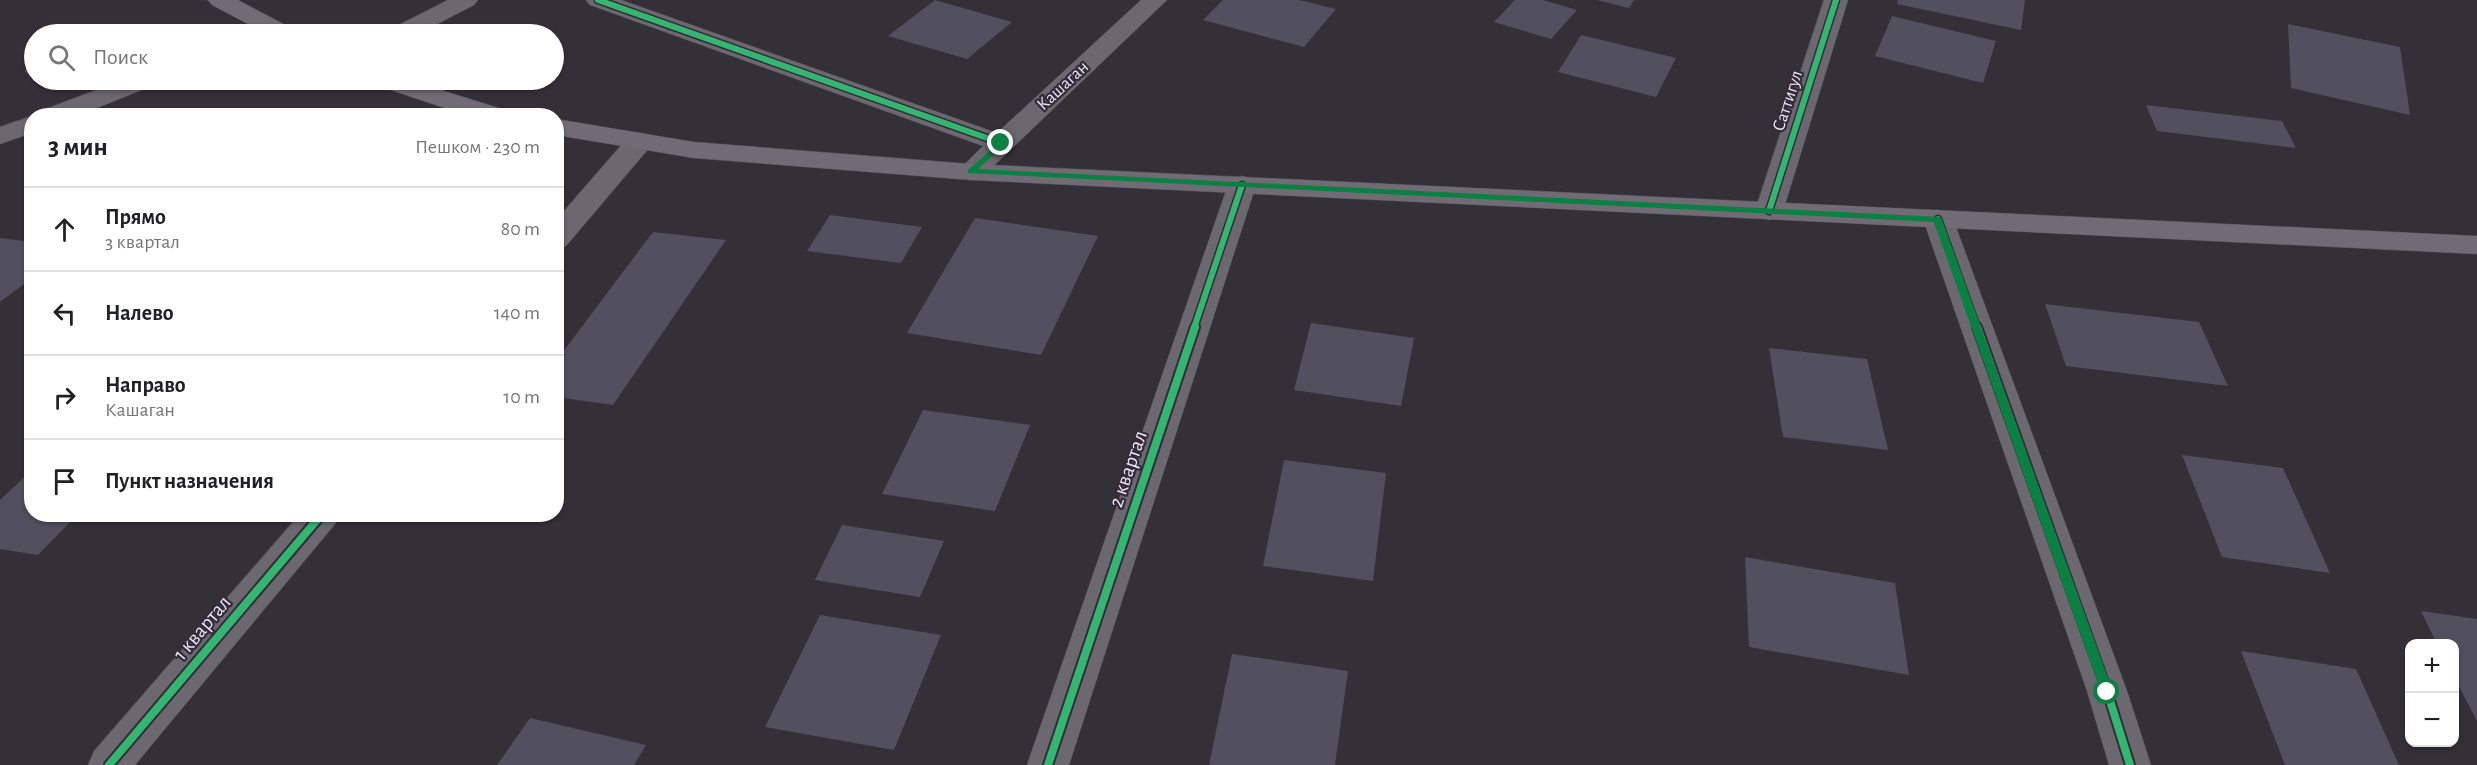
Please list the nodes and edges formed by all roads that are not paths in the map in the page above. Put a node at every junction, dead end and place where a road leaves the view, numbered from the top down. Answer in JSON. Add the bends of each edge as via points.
{"nodes":[{"id":1,"x":220,"y":0,"type":"edge"},
{"id":2,"x":466,"y":0,"type":"edge"},
{"id":3,"x":598,"y":0,"type":"edge"},
{"id":4,"x":1155,"y":0,"type":"edge"},
{"id":5,"x":1836,"y":0,"type":"edge"},
{"id":6,"x":258,"y":24,"type":"edge"},
{"id":7,"x":419,"y":24,"type":"edge"},
{"id":8,"x":119,"y":90,"type":"edge"},
{"id":9,"x":416,"y":90,"type":"edge"},
{"id":10,"x":73,"y":108,"type":"edge"},
{"id":11,"x":471,"y":108,"type":"edge"},
{"id":12,"x":24,"y":126,"type":"edge"},
{"id":13,"x":564,"y":128,"type":"edge"},
{"id":14,"x":0,"y":136,"type":"edge"},
{"id":15,"x":640,"y":141,"type":"junction"},
{"id":16,"x":1001,"y":143,"type":"junction"},
{"id":17,"x":971,"y":172,"type":"junction"},
{"id":18,"x":1242,"y":185,"type":"junction"},
{"id":19,"x":1769,"y":211,"type":"junction"},
{"id":20,"x":1938,"y":219,"type":"junction"},
{"id":21,"x":564,"y":230,"type":"edge"},
{"id":22,"x":2477,"y":245,"type":"edge"},
{"id":23,"x":315,"y":522,"type":"edge"},
{"id":24,"x":109,"y":765,"type":"edge"},
{"id":25,"x":1048,"y":765,"type":"edge"},
{"id":26,"x":2130,"y":765,"type":"edge"}],
"edges":[{"from":1,"to":6,"type":"main road"},
{"from":2,"to":7,"type":"street"},
{"from":3,"to":16,"type":"street"},
{"from":4,"to":16,"type":"street","name":"Кашаган"},
{"from":5,"to":19,"type":"street","name":"Саттигул"},
{"from":8,"to":10,"type":"street"},
{"from":9,"to":11,"type":"main road"},
{"from":12,"to":14,"type":"street"},
{"from":13,"to":15,"type":"main road"},
{"from":15,"to":17,"type":"main road","via":[[694,150]]},
{"from":15,"to":21,"type":"street"},
{"from":16,"to":17,"type":"street","name":"Кашаган"},
{"from":17,"to":18,"type":"main road"},
{"from":18,"to":19,"type":"main road"},
{"from":18,"to":25,"type":"street","name":"2 квартал"},
{"from":19,"to":20,"type":"main road"},
{"from":20,"to":22,"type":"main road"},
{"from":20,"to":26,"type":"street"},
{"from":23,"to":24,"type":"street","name":"1 квартал"}]}
